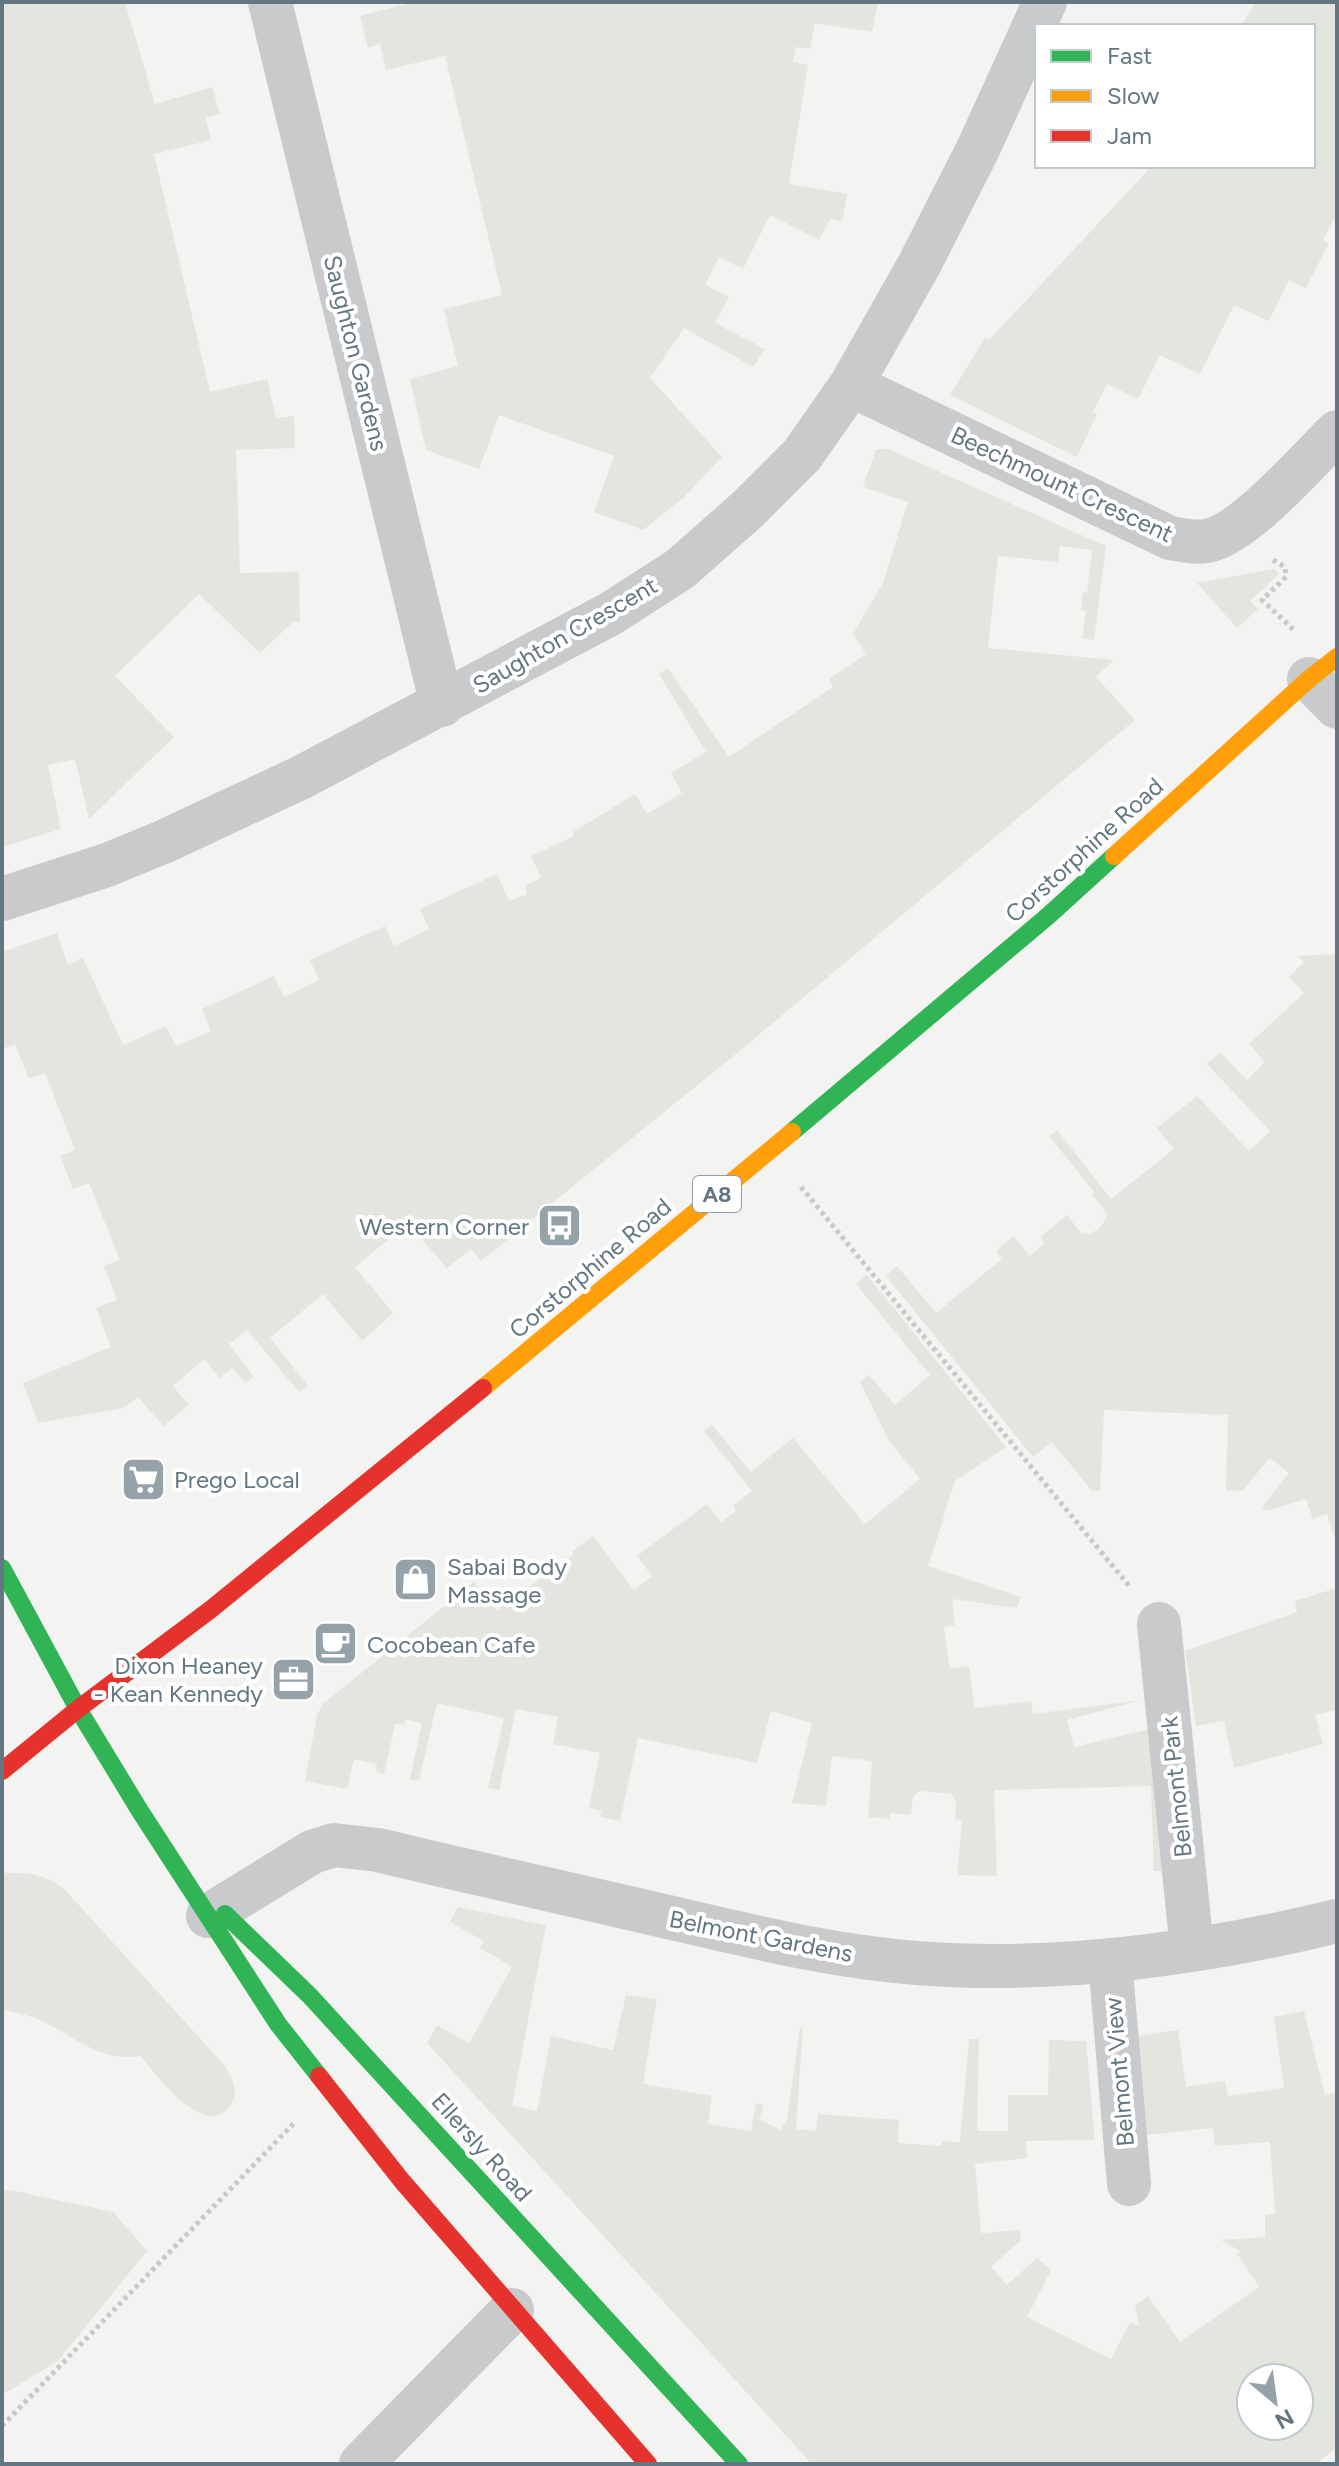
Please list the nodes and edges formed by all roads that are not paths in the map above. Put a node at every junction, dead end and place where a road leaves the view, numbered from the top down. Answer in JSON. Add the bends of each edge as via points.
{"nodes":[{"id":1,"x":270,"y":2,"type":"edge"},
{"id":2,"x":1042,"y":3,"type":"edge"},
{"id":3,"x":851,"y":385,"type":"junction"},
{"id":4,"x":1337,"y":432,"type":"edge"},
{"id":5,"x":1328,"y":677,"type":"edge"},
{"id":6,"x":442,"y":705,"type":"junction"},
{"id":7,"x":2,"y":899,"type":"edge"},
{"id":8,"x":2,"y":1568,"type":"edge"},
{"id":9,"x":1159,"y":1624,"type":"road end"},
{"id":10,"x":78,"y":1709,"type":"junction"},
{"id":11,"x":2,"y":1771,"type":"edge"},
{"id":12,"x":214,"y":1912,"type":"junction"},
{"id":13,"x":1337,"y":1921,"type":"edge"},
{"id":14,"x":1192,"y":1950,"type":"junction"},
{"id":15,"x":1110,"y":1960,"type":"junction"},
{"id":16,"x":1129,"y":2184,"type":"dead end"},
{"id":17,"x":512,"y":2310,"type":"junction"},
{"id":18,"x":361,"y":2464,"type":"edge"},
{"id":19,"x":648,"y":2464,"type":"edge"},
{"id":20,"x":739,"y":2464,"type":"edge"}],
"edges":[{"from":1,"to":6,"type":"street","name":"Saughton Gardens"},
{"from":2,"to":3,"type":"street","name":"Saughton Crescent","via":[[978,149]]},
{"from":3,"to":4,"type":"street","name":"Beechmount Crescent","via":[[1170,538],[1189,541],[1208,541],[1238,526]]},
{"from":3,"to":6,"type":"street","name":"Saughton Crescent","via":[[802,455],[680,569],[610,614]]},
{"from":5,"to":10,"type":"street","name":"Corstorphine Road","number":"A8","via":[[487,1385],[210,1610]]},
{"from":6,"to":7,"type":"street","name":"Saughton Crescent","via":[[163,842]]},
{"from":8,"to":10,"type":"street","name":"Ellersly Road"},
{"from":9,"to":14,"type":"street","name":"Belmont Park"},
{"from":10,"to":11,"type":"street","name":"Corstorphine Road","number":"A8"},
{"from":10,"to":12,"type":"street","name":"Ellersly Road","via":[[140,1811]]},
{"from":12,"to":15,"type":"street","name":"Belmont Gardens","via":[[312,1852],[334,1845],[378,1850],[769,1941],[874,1958],[966,1965]]},
{"from":12,"to":17,"type":"street","name":"Ellersly Road","via":[[278,2024]]},
{"from":12,"to":20,"type":"street","name":"Ellersly Road","via":[[310,1996]]},
{"from":13,"to":14,"type":"street","name":"Belmont Gardens"},
{"from":14,"to":15,"type":"street","name":"Belmont Gardens"},
{"from":15,"to":16,"type":"street","name":"Belmont View"},
{"from":17,"to":18,"type":"street"},
{"from":17,"to":19,"type":"street","name":"Ellersly Road"}]}
